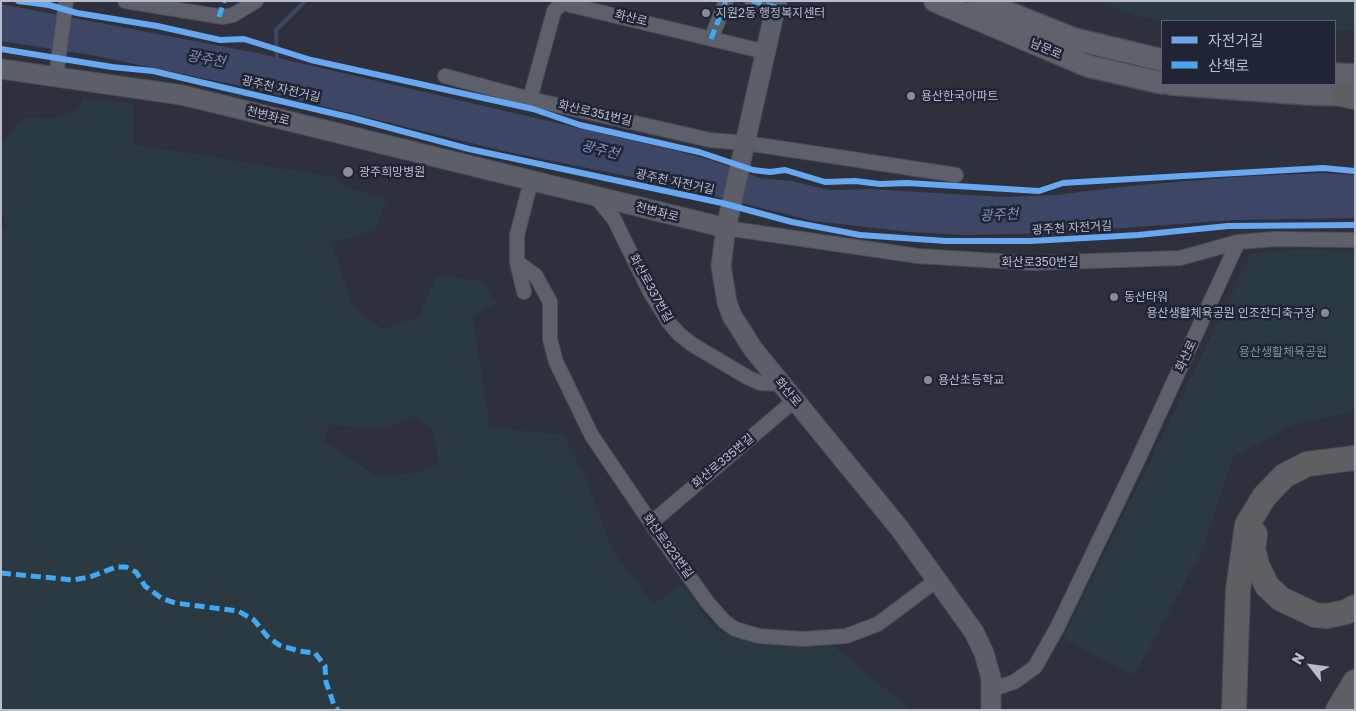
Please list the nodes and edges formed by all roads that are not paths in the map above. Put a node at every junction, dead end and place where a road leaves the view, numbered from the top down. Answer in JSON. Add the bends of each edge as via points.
{"nodes":[{"id":1,"x":125,"y":1,"type":"edge"},
{"id":2,"x":256,"y":1,"type":"edge"},
{"id":3,"x":726,"y":1,"type":"edge"},
{"id":4,"x":752,"y":1,"type":"edge"},
{"id":5,"x":935,"y":1,"type":"edge"},
{"id":6,"x":979,"y":1,"type":"edge"},
{"id":7,"x":66,"y":2,"type":"edge"},
{"id":8,"x":561,"y":2,"type":"edge"},
{"id":9,"x":776,"y":4,"type":"edge"},
{"id":10,"x":712,"y":39,"type":"junction"},
{"id":11,"x":766,"y":52,"type":"junction"},
{"id":12,"x":1161,"y":60,"type":"edge"},
{"id":13,"x":1,"y":69,"type":"edge"},
{"id":14,"x":57,"y":69,"type":"junction"},
{"id":15,"x":445,"y":76,"type":"dead end"},
{"id":16,"x":1161,"y":83,"type":"edge"},
{"id":17,"x":1185,"y":85,"type":"edge"},
{"id":18,"x":1349,"y":87,"type":"edge"},
{"id":19,"x":530,"y":98,"type":"junction"},
{"id":20,"x":746,"y":143,"type":"junction"},
{"id":21,"x":956,"y":175,"type":"dead end"},
{"id":22,"x":531,"y":181,"type":"junction"},
{"id":23,"x":594,"y":195,"type":"junction"},
{"id":24,"x":727,"y":221,"type":"junction"},
{"id":25,"x":1355,"y":240,"type":"edge"},
{"id":26,"x":1238,"y":242,"type":"junction"},
{"id":27,"x":517,"y":262,"type":"junction"},
{"id":28,"x":524,"y":292,"type":"dead end"},
{"id":29,"x":780,"y":384,"type":"junction"},
{"id":30,"x":795,"y":400,"type":"junction"},
{"id":31,"x":1355,"y":458,"type":"edge"},
{"id":32,"x":1355,"y":472,"type":"edge"},
{"id":33,"x":650,"y":523,"type":"junction"},
{"id":34,"x":938,"y":579,"type":"junction"},
{"id":35,"x":1355,"y":607,"type":"edge"},
{"id":36,"x":1355,"y":682,"type":"edge"},
{"id":37,"x":992,"y":689,"type":"junction"},
{"id":38,"x":991,"y":710,"type":"edge"},
{"id":39,"x":1234,"y":710,"type":"edge"},
{"id":40,"x":1338,"y":710,"type":"edge"}],
"edges":[{"from":1,"to":2,"type":"street","via":[[223,17],[233,15]]},
{"from":3,"to":10,"type":"street"},
{"from":4,"to":9,"type":"street","name":"화산로"},
{"from":5,"to":16,"type":"main road","name":"남문로","via":[[1088,66]]},
{"from":6,"to":12,"type":"main road","name":"남문로","via":[[1074,39]]},
{"from":7,"to":14,"type":"street"},
{"from":8,"to":10,"type":"street","name":"화산로"},
{"from":8,"to":19,"type":"street","name":"화산로","via":[[554,11]]},
{"from":9,"to":11,"type":"main road","name":"화산로"},
{"from":10,"to":11,"type":"street","name":"화산로"},
{"from":11,"to":20,"type":"main road","name":"화산로"},
{"from":13,"to":14,"type":"main road","name":"천변좌로"},
{"from":14,"to":22,"type":"main road","name":"천변좌로","via":[[182,95]]},
{"from":15,"to":19,"type":"street","name":"화산로351번길"},
{"from":17,"to":18,"type":"main road","via":[[1307,94]]},
{"from":19,"to":20,"type":"street","name":"화산로351번길","via":[[710,140]]},
{"from":20,"to":21,"type":"street","name":"화산로351번길"},
{"from":20,"to":24,"type":"main road","name":"화산로"},
{"from":22,"to":23,"type":"main road","name":"천변좌로"},
{"from":22,"to":27,"type":"street","via":[[517,235]]},
{"from":23,"to":24,"type":"main road","name":"천변좌로"},
{"from":23,"to":29,"type":"street","name":"화산로337번길","via":[[614,220],[649,290],[675,329],[693,345],[747,377],[760,383]]},
{"from":24,"to":26,"type":"street","name":"화산로350번길","via":[[882,251],[991,262],[1180,258]]},
{"from":24,"to":29,"type":"main road","name":"화산로","via":[[722,266],[729,309],[739,329]]},
{"from":25,"to":26,"type":"street","name":"화산로350번길","via":[[1289,238]]},
{"from":26,"to":37,"type":"street","name":"화산로","via":[[1053,636],[1035,667],[1025,677]]},
{"from":27,"to":28,"type":"street"},
{"from":27,"to":33,"type":"street","name":"화산로323번길","via":[[536,276],[550,302],[550,339],[566,385],[592,436]]},
{"from":29,"to":30,"type":"main road","name":"화산로"},
{"from":30,"to":33,"type":"street","name":"화산로335번길"},
{"from":30,"to":34,"type":"main road","name":"화산로"},
{"from":31,"to":39,"type":"highway","via":[[1306,464],[1284,476],[1264,497],[1247,525],[1238,590]]},
{"from":32,"to":35,"type":"highway","via":[[1307,480],[1279,491],[1264,509],[1255,528],[1252,549],[1267,586],[1281,599],[1315,615],[1328,616]]},
{"from":33,"to":34,"type":"street","name":"화산로323번길","via":[[718,615],[735,629],[759,636],[802,639],[846,636],[865,630],[878,624]]},
{"from":34,"to":37,"type":"main road","name":"화산로","via":[[974,632],[984,653]]},
{"from":36,"to":40,"type":"highway"},
{"from":37,"to":38,"type":"main road","name":"화산로"}]}
